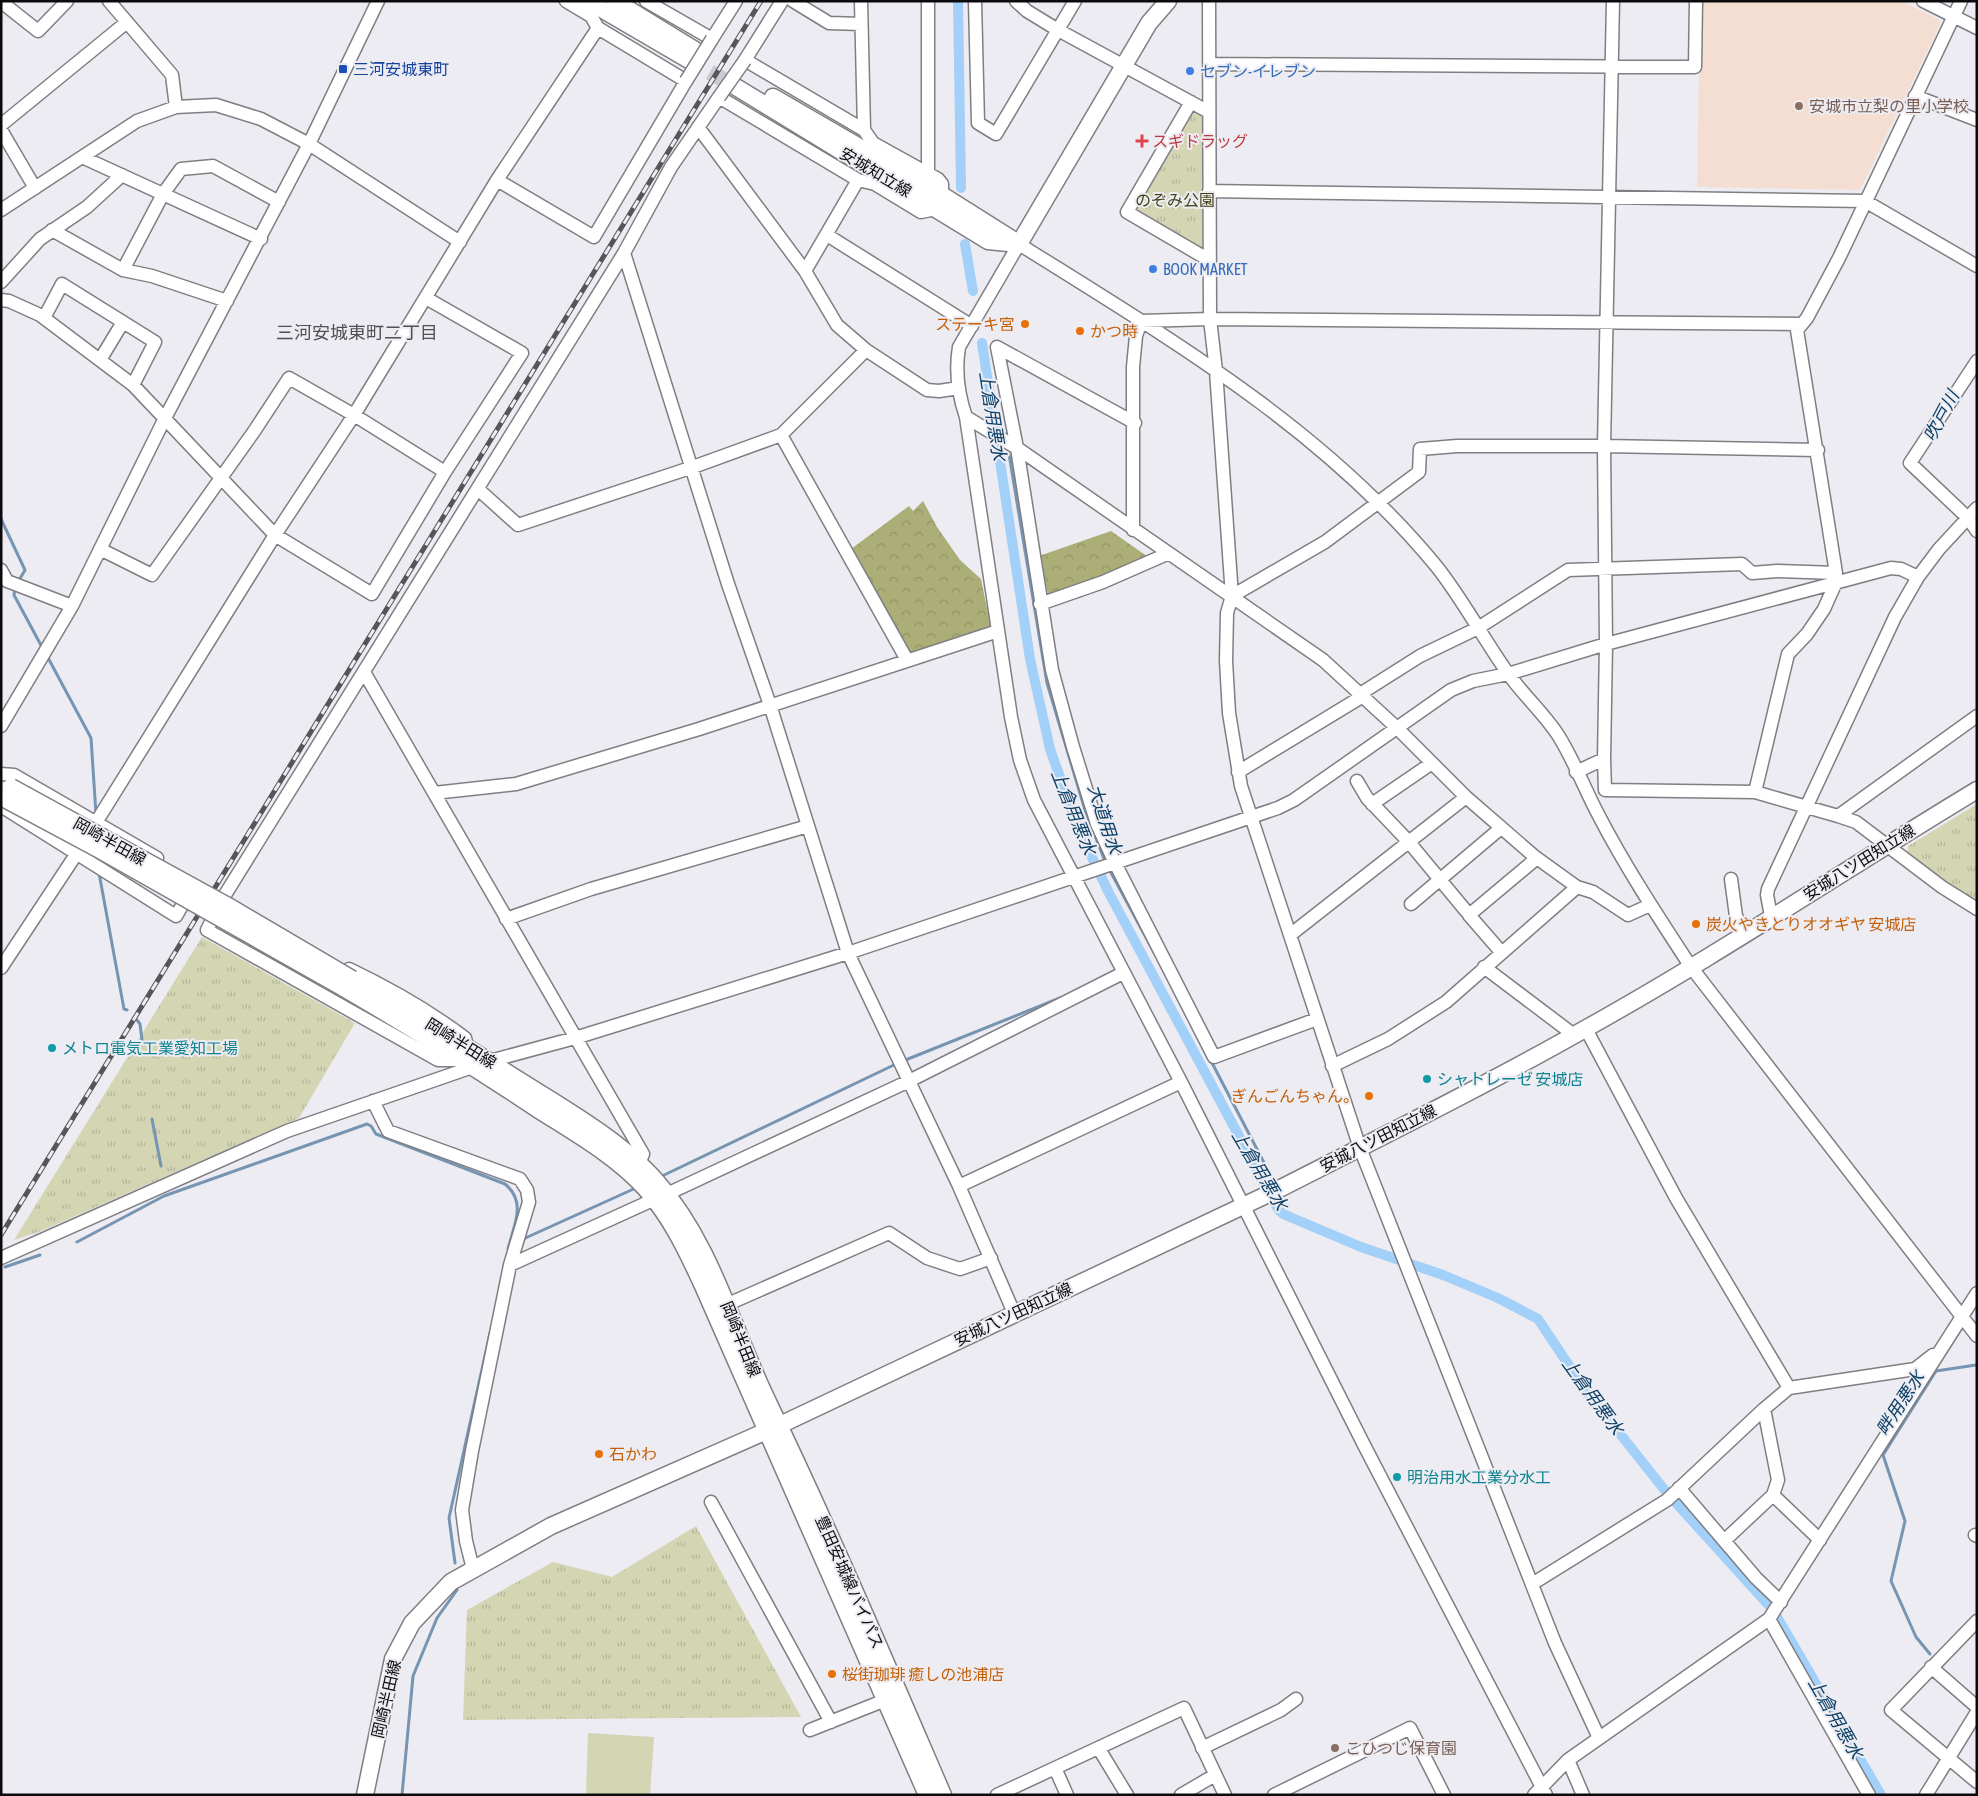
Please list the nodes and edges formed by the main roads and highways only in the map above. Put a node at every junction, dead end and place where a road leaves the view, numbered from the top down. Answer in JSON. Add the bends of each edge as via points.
{"nodes":[{"id":1,"x":588,"y":1,"type":"edge"},
{"id":2,"x":615,"y":1,"type":"edge"},
{"id":3,"x":1168,"y":1,"type":"edge"},
{"id":4,"x":739,"y":83,"type":"tunnel mouth"},
{"id":5,"x":3,"y":790,"type":"edge"},
{"id":6,"x":1977,"y":790,"type":"edge"},
{"id":7,"x":464,"y":1055,"type":"junction"},
{"id":8,"x":661,"y":1197,"type":"junction"},
{"id":9,"x":773,"y":1428,"type":"junction"},
{"id":10,"x":892,"y":1698,"type":"junction"},
{"id":11,"x":364,"y":1795,"type":"edge"},
{"id":12,"x":927,"y":1795,"type":"edge"},
{"id":13,"x":943,"y":1795,"type":"edge"}],
"edges":[{"from":1,"to":2,"type":"main road","via":[[692,55]]},
{"from":3,"to":4,"type":"main road","name":"安城知立線","via":[[1149,23],[1019,244],[939,202]]},
{"from":5,"to":7,"type":"main road","name":"岡崎半田線","bridge":true,"via":[[228,906],[347,983],[412,1012]]},
{"from":6,"to":9,"type":"main road","name":"安城八ツ田知立線","via":[[1580,1032],[1282,1188]]},
{"from":7,"to":8,"type":"main road","name":"岡崎半田線","via":[[475,1068],[596,1148]]},
{"from":7,"to":8,"type":"main road","name":"岡崎半田線","via":[[490,1061],[572,1112],[639,1164]]},
{"from":8,"to":9,"type":"main road","name":"岡崎半田線"},
{"from":8,"to":9,"type":"main road","name":"岡崎半田線","via":[[694,1235],[728,1304],[767,1401]]},
{"from":9,"to":10,"type":"main road","name":"豊田安城線バイパス"},
{"from":9,"to":11,"type":"main road","name":"岡崎半田線","via":[[552,1526],[451,1582],[412,1623],[393,1659]]},
{"from":10,"to":12,"type":"main road","name":"豊田安城線バイパス"},
{"from":10,"to":13,"type":"main road","name":"豊田安城線バイパス"}]}
